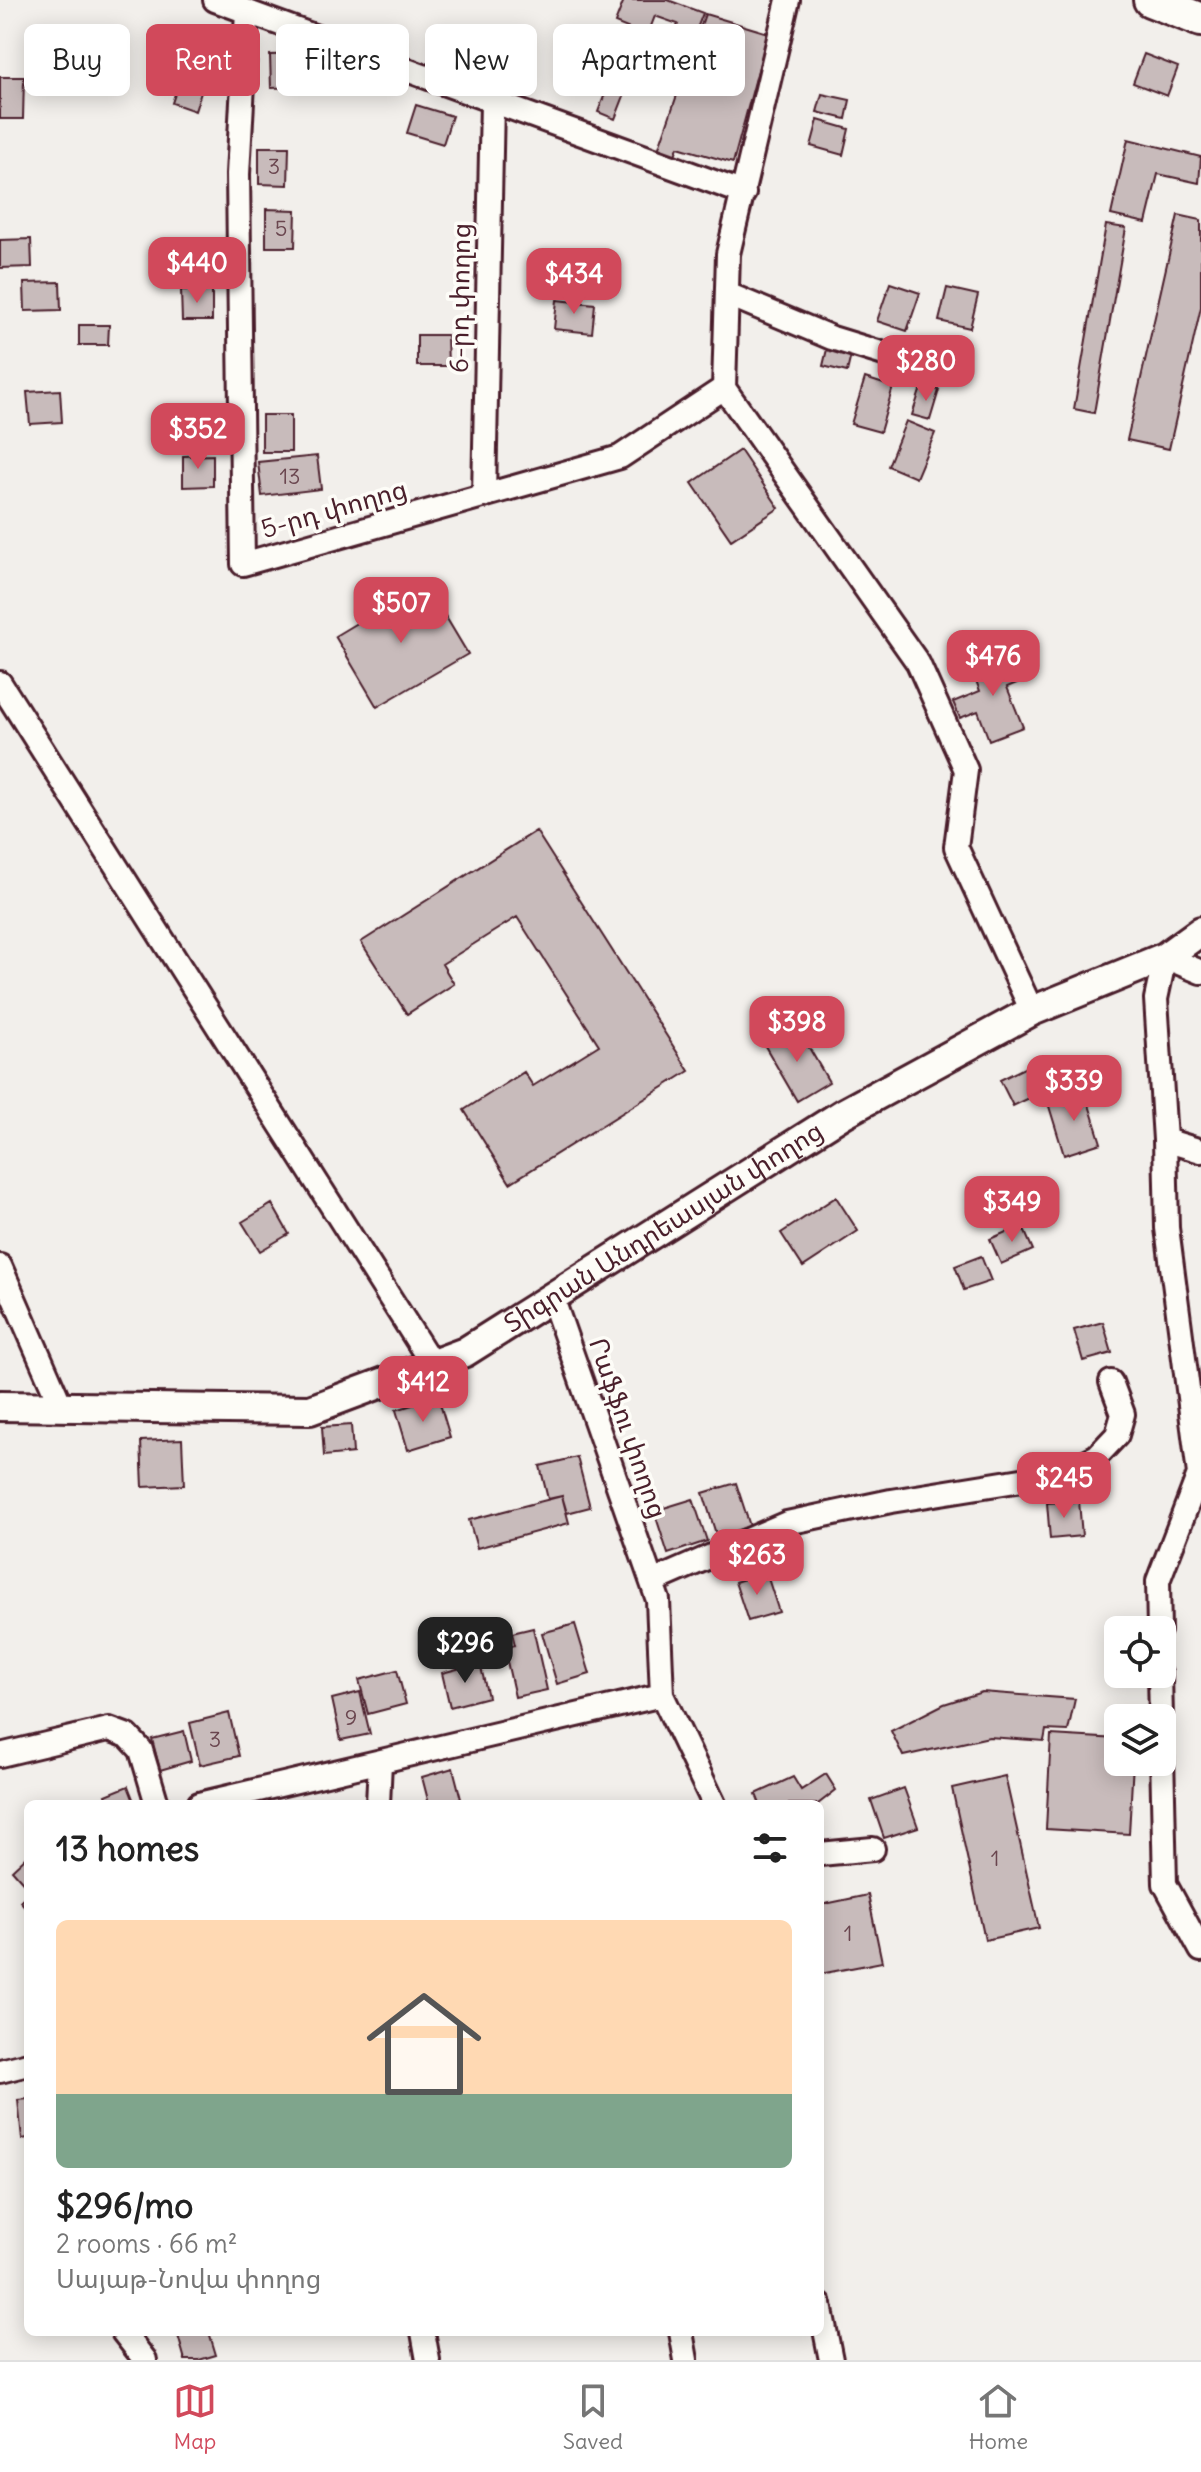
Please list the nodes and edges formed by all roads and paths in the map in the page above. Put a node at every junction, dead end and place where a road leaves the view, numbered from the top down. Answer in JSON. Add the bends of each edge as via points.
{"nodes":[{"id":1,"x":215,"y":0,"type":"edge"},
{"id":2,"x":788,"y":0,"type":"edge"},
{"id":3,"x":1150,"y":0,"type":"edge"},
{"id":4,"x":247,"y":12,"type":"junction"},
{"id":5,"x":1201,"y":20,"type":"edge"},
{"id":6,"x":492,"y":102,"type":"junction"},
{"id":7,"x":744,"y":193,"type":"junction"},
{"id":8,"x":727,"y":294,"type":"junction"},
{"id":9,"x":933,"y":369,"type":"dead end"},
{"id":10,"x":724,"y":388,"type":"junction"},
{"id":11,"x":484,"y":496,"type":"junction"},
{"id":12,"x":0,"y":683,"type":"edge"},
{"id":13,"x":1201,"y":931,"type":"edge"},
{"id":14,"x":1165,"y":957,"type":"junction"},
{"id":15,"x":1201,"y":972,"type":"edge"},
{"id":16,"x":1032,"y":1011,"type":"junction"},
{"id":17,"x":1165,"y":1140,"type":"junction"},
{"id":18,"x":1201,"y":1151,"type":"edge"},
{"id":19,"x":0,"y":1266,"type":"edge"},
{"id":20,"x":552,"y":1297,"type":"junction"},
{"id":21,"x":432,"y":1364,"type":"junction"},
{"id":22,"x":1111,"y":1382,"type":"dead end"},
{"id":23,"x":0,"y":1406,"type":"edge"},
{"id":24,"x":61,"y":1406,"type":"junction"},
{"id":25,"x":1200,"y":1474,"type":"edge"},
{"id":26,"x":652,"y":1582,"type":"junction"},
{"id":27,"x":1159,"y":1616,"type":"edge"},
{"id":28,"x":662,"y":1695,"type":"junction"},
{"id":29,"x":0,"y":1755,"type":"edge"},
{"id":30,"x":380,"y":1762,"type":"junction"},
{"id":31,"x":1163,"y":1776,"type":"edge"},
{"id":32,"x":156,"y":1800,"type":"edge"},
{"id":33,"x":216,"y":1800,"type":"edge"},
{"id":34,"x":378,"y":1800,"type":"edge"},
{"id":35,"x":712,"y":1800,"type":"edge"},
{"id":36,"x":873,"y":1849,"type":"dead end"},
{"id":37,"x":824,"y":1854,"type":"edge"},
{"id":38,"x":1201,"y":1950,"type":"edge"},
{"id":39,"x":24,"y":2065,"type":"edge"},
{"id":40,"x":0,"y":2071,"type":"edge"},
{"id":41,"x":824,"y":2325,"type":"edge"},
{"id":42,"x":126,"y":2336,"type":"edge"},
{"id":43,"x":424,"y":2336,"type":"edge"},
{"id":44,"x":682,"y":2336,"type":"edge"},
{"id":45,"x":145,"y":2360,"type":"edge"},
{"id":46,"x":428,"y":2360,"type":"edge"},
{"id":47,"x":686,"y":2360,"type":"edge"},
{"id":48,"x":831,"y":2360,"type":"edge"}],
"edges":[{"from":1,"to":4,"type":"street"},
{"from":2,"to":7,"type":"street"},
{"from":3,"to":5,"type":"highway"},
{"from":4,"to":6,"type":"street"},
{"from":4,"to":11,"type":"street","name":"5-րդ փողոց","via":[[238,174],[243,564]]},
{"from":6,"to":7,"type":"street"},
{"from":6,"to":11,"type":"street","name":"6-րդ փողոց"},
{"from":7,"to":8,"type":"street","via":[[728,254]]},
{"from":8,"to":9,"type":"street","via":[[832,338]]},
{"from":8,"to":10,"type":"street"},
{"from":10,"to":11,"type":"street","name":"5-րդ փողոց","via":[[620,457]]},
{"from":10,"to":16,"type":"street","via":[[918,663],[966,770],[956,847]]},
{"from":12,"to":21,"type":"street"},
{"from":13,"to":14,"type":"main road","name":"Տիգրան Անդրեասյան փողոց"},
{"from":14,"to":15,"type":"street"},
{"from":14,"to":16,"type":"main road","name":"Տիգրան Անդրեասյան փողոց"},
{"from":14,"to":17,"type":"street","via":[[1156,999]]},
{"from":16,"to":20,"type":"main road","name":"Տիգրան Անդրեասյան փողոց","via":[[844,1113]]},
{"from":17,"to":18,"type":"street"},
{"from":17,"to":25,"type":"street","via":[[1167,1228]]},
{"from":19,"to":24,"type":"street"},
{"from":20,"to":21,"type":"main road","name":"Տիգրան Անդրեասյան փողոց","via":[[465,1352]]},
{"from":20,"to":26,"type":"street","name":"Րաֆֆու փողոց"},
{"from":21,"to":24,"type":"main road","name":"Տիգրան Անդրեասյան փողոց","via":[[310,1410]]},
{"from":22,"to":26,"type":"street","via":[[1123,1414],[1117,1435],[1097,1456],[1076,1467],[787,1523]]},
{"from":23,"to":24,"type":"main road","name":"Տիգրան Անդրեասյան փողոց"},
{"from":25,"to":27,"type":"street","via":[[1158,1581]]},
{"from":26,"to":28,"type":"street","name":"Րաֆֆու փողոց","via":[[658,1600]]},
{"from":28,"to":30,"type":"street"},
{"from":28,"to":35,"type":"street","name":"Րաֆֆու փողոց"},
{"from":29,"to":32,"type":"street","via":[[109,1729],[128,1736],[141,1750]]},
{"from":30,"to":33,"type":"street"},
{"from":30,"to":34,"type":"street"},
{"from":31,"to":38,"type":"street","via":[[1165,1884]]},
{"from":36,"to":37,"type":"street"},
{"from":39,"to":40,"type":"street"},
{"from":41,"to":48,"type":"street"},
{"from":42,"to":45,"type":"street"},
{"from":43,"to":46,"type":"street"},
{"from":44,"to":47,"type":"street"}]}
